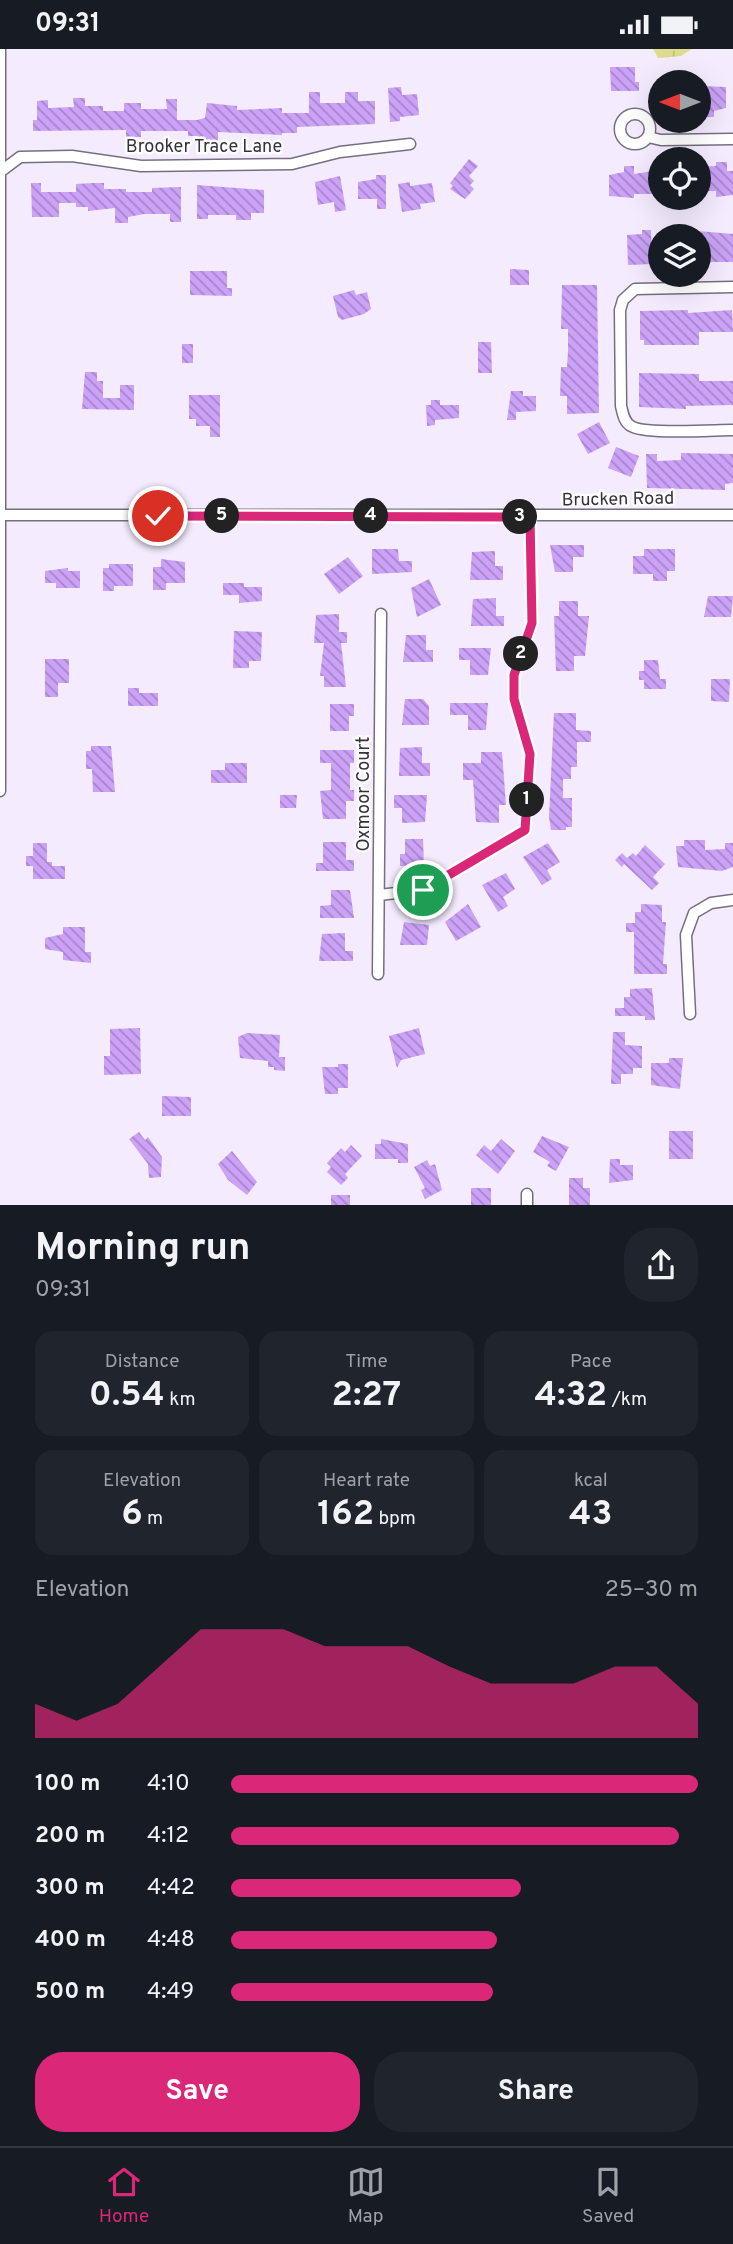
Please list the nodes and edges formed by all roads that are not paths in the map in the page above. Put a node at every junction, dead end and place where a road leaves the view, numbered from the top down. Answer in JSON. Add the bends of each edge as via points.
{"nodes":[{"id":1,"x":0,"y":49,"type":"edge"},
{"id":2,"x":648,"y":137,"type":"dead end"},
{"id":3,"x":733,"y":139,"type":"edge"},
{"id":4,"x":410,"y":145,"type":"dead end"},
{"id":5,"x":1,"y":171,"type":"edge"},
{"id":6,"x":733,"y":287,"type":"edge"},
{"id":7,"x":733,"y":431,"type":"edge"},
{"id":8,"x":0,"y":515,"type":"edge"},
{"id":9,"x":733,"y":515,"type":"edge"},
{"id":10,"x":530,"y":517,"type":"junction"},
{"id":11,"x":381,"y":614,"type":"dead end"},
{"id":12,"x":1,"y":675,"type":"edge"},
{"id":13,"x":0,"y":791,"type":"edge"},
{"id":14,"x":379,"y":895,"type":"junction"},
{"id":15,"x":733,"y":900,"type":"edge"},
{"id":16,"x":378,"y":974,"type":"dead end"},
{"id":17,"x":690,"y":1014,"type":"dead end"}],
"edges":[{"from":1,"to":5,"type":"street"},
{"from":2,"to":3,"type":"street"},
{"from":4,"to":5,"type":"street","name":"Brooker Trace Lane","via":[[340,152],[292,163],[141,166],[72,156],[20,157]]},
{"from":5,"to":8,"type":"street"},
{"from":6,"to":7,"type":"street","via":[[635,289],[622,300],[620,310],[621,406],[630,426],[652,431]]},
{"from":8,"to":10,"type":"street","name":"Brucken Road"},
{"from":8,"to":12,"type":"street"},
{"from":9,"to":10,"type":"street","name":"Brucken Road"},
{"from":10,"to":14,"type":"street","via":[[532,623],[514,675],[514,699],[530,754],[525,830],[423,890]]},
{"from":11,"to":14,"type":"street","name":"Oxmoor Court"},
{"from":12,"to":13,"type":"street"},
{"from":14,"to":16,"type":"street","name":"Oxmoor Court"},
{"from":15,"to":17,"type":"street","via":[[711,903],[694,913],[686,935]]}]}
